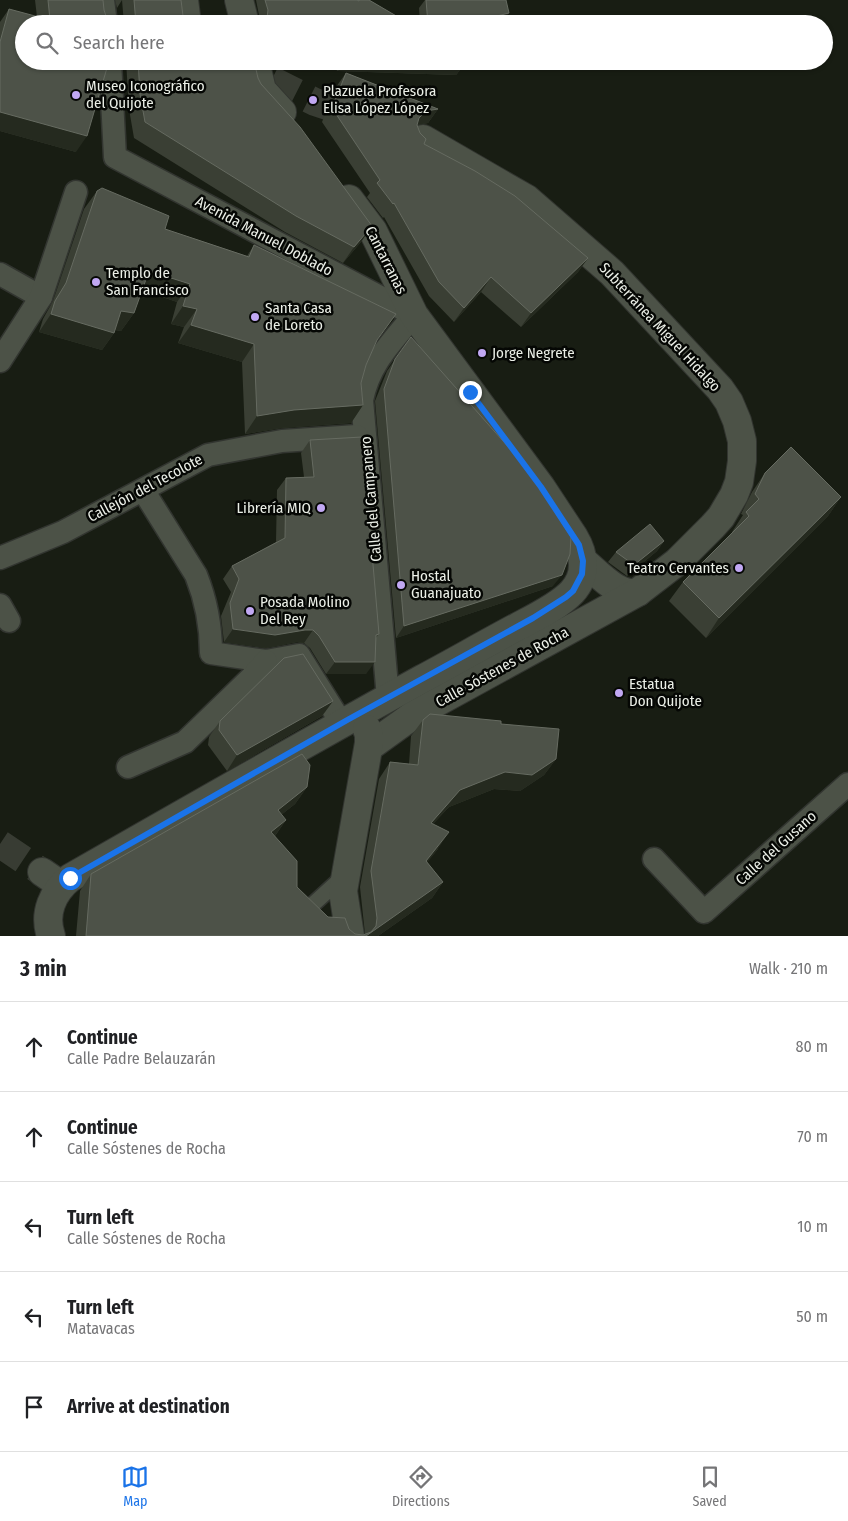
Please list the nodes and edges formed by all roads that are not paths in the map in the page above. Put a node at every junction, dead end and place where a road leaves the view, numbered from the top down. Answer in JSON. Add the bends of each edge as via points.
{"nodes":[{"id":1,"x":103,"y":0,"type":"edge"},
{"id":2,"x":184,"y":0,"type":"edge"},
{"id":3,"x":239,"y":0,"type":"edge"},
{"id":4,"x":105,"y":15,"type":"edge"},
{"id":5,"x":186,"y":15,"type":"edge"},
{"id":6,"x":243,"y":15,"type":"edge"},
{"id":7,"x":110,"y":70,"type":"edge"},
{"id":8,"x":257,"y":70,"type":"edge"},
{"id":9,"x":301,"y":133,"type":"edge"},
{"id":10,"x":423,"y":139,"type":"edge"},
{"id":11,"x":334,"y":178,"type":"edge"},
{"id":12,"x":76,"y":192,"type":"dead end"},
{"id":13,"x":0,"y":274,"type":"edge"},
{"id":14,"x":41,"y":297,"type":"junction"},
{"id":15,"x":414,"y":315,"type":"junction"},
{"id":16,"x":0,"y":361,"type":"edge"},
{"id":17,"x":357,"y":436,"type":"edge"},
{"id":18,"x":143,"y":490,"type":"junction"},
{"id":19,"x":0,"y":558,"type":"edge"},
{"id":20,"x":583,"y":561,"type":"junction"},
{"id":21,"x":638,"y":592,"type":"junction"},
{"id":22,"x":266,"y":662,"type":"junction"},
{"id":23,"x":388,"y":698,"type":"junction"},
{"id":24,"x":345,"y":722,"type":"junction"},
{"id":25,"x":368,"y":747,"type":"junction"},
{"id":26,"x":128,"y":767,"type":"dead end"},
{"id":27,"x":848,"y":784,"type":"edge"},
{"id":28,"x":654,"y":859,"type":"dead end"},
{"id":29,"x":345,"y":875,"type":"junction"},
{"id":30,"x":309,"y":908,"type":"edge"},
{"id":31,"x":51,"y":936,"type":"edge"},
{"id":32,"x":350,"y":936,"type":"edge"}],
"edges":[{"from":1,"to":4,"type":"street"},
{"from":2,"to":5,"type":"street"},
{"from":3,"to":6,"type":"street"},
{"from":7,"to":15,"type":"street","name":"Avenida Manuel Doblado","via":[[115,157]]},
{"from":8,"to":9,"type":"street","via":[[262,90]]},
{"from":10,"to":21,"type":"street","name":"Subterránea Miguel Hidalgo","via":[[531,193],[612,273],[713,382],[731,407],[740,430],[742,451],[741,471],[728,507],[677,562]]},
{"from":11,"to":15,"type":"street","name":"Cantarranas","via":[[373,231]]},
{"from":12,"to":14,"type":"street"},
{"from":13,"to":14,"type":"street"},
{"from":14,"to":16,"type":"street"},
{"from":15,"to":20,"type":"street","name":"Cantarranas","via":[[541,487],[579,545]]},
{"from":15,"to":23,"type":"street","name":"Calle del Campanero","via":[[371,370],[362,400]]},
{"from":17,"to":18,"type":"street","name":"Callejón del Tecolote","via":[[282,441],[208,454]]},
{"from":18,"to":19,"type":"street","name":"Callejón del Tecolote","via":[[62,532]]},
{"from":18,"to":22,"type":"street","via":[[196,575],[211,630],[211,653]]},
{"from":20,"to":21,"type":"street","via":[[619,591]]},
{"from":20,"to":23,"type":"street","name":"Calle Sóstenes de Rocha","via":[[578,584],[566,597]]},
{"from":21,"to":25,"type":"street","name":"Calle Sóstenes de Rocha","via":[[412,716]]},
{"from":22,"to":24,"type":"street","via":[[299,654]]},
{"from":22,"to":26,"type":"street","via":[[185,742]]},
{"from":23,"to":24,"type":"street","name":"Calle Sóstenes de Rocha"},
{"from":24,"to":25,"type":"street","via":[[359,722],[368,730]]},
{"from":24,"to":31,"type":"street","name":"Calle Sóstenes de Rocha","via":[[70,878],[52,878],[48,920]]},
{"from":25,"to":29,"type":"street"},
{"from":27,"to":28,"type":"street","name":"Calle del Gusano","via":[[704,912]]},
{"from":29,"to":30,"type":"lane"},
{"from":29,"to":32,"type":"street","via":[[343,891]]}]}
